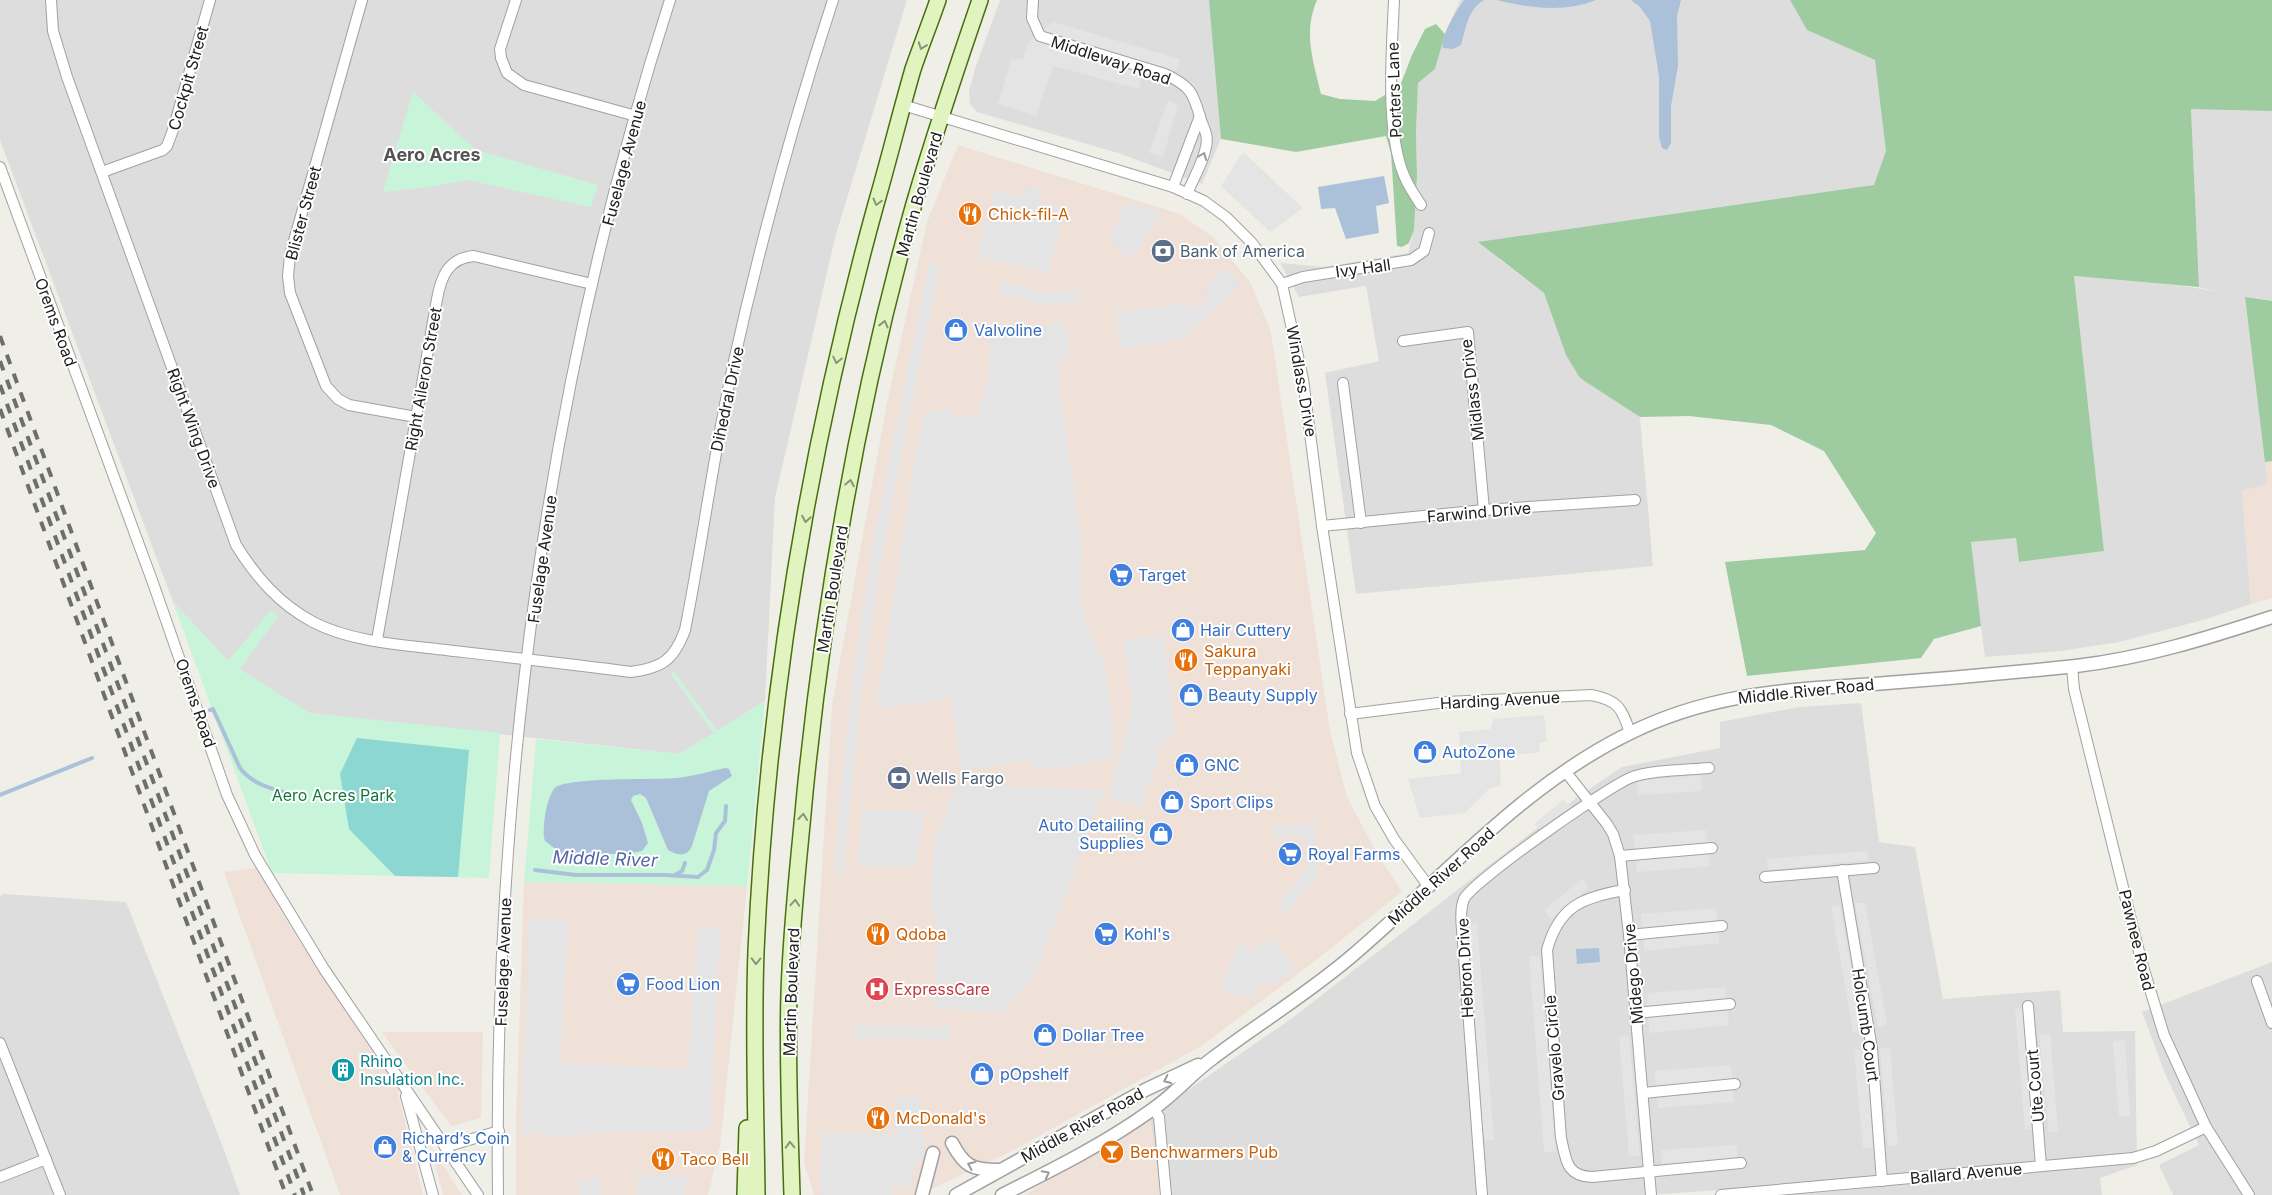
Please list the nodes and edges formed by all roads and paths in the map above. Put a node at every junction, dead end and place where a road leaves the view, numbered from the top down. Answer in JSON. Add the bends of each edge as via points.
{"nodes":[{"id":1,"x":50,"y":0,"type":"edge"},
{"id":2,"x":210,"y":0,"type":"edge"},
{"id":3,"x":362,"y":0,"type":"edge"},
{"id":4,"x":516,"y":0,"type":"edge"},
{"id":5,"x":670,"y":0,"type":"edge"},
{"id":6,"x":833,"y":0,"type":"edge"},
{"id":7,"x":938,"y":0,"type":"edge"},
{"id":8,"x":980,"y":0,"type":"edge"},
{"id":9,"x":1033,"y":0,"type":"edge"},
{"id":10,"x":1394,"y":0,"type":"edge"},
{"id":11,"x":903,"y":106,"type":"junction"},
{"id":12,"x":636,"y":116,"type":"junction"},
{"id":13,"x":1200,"y":116,"type":"junction"},
{"id":14,"x":941,"y":118,"type":"junction"},
{"id":15,"x":0,"y":167,"type":"edge"},
{"id":16,"x":102,"y":172,"type":"junction"},
{"id":17,"x":1173,"y":187,"type":"junction"},
{"id":18,"x":1187,"y":194,"type":"junction"},
{"id":19,"x":1421,"y":205,"type":"dead end"},
{"id":20,"x":1429,"y":233,"type":"dead end"},
{"id":21,"x":592,"y":284,"type":"junction"},
{"id":22,"x":1282,"y":284,"type":"junction"},
{"id":23,"x":1402,"y":341,"type":"dead end"},
{"id":24,"x":1343,"y":384,"type":"dead end"},
{"id":25,"x":416,"y":417,"type":"junction"},
{"id":26,"x":1635,"y":500,"type":"dead end"},
{"id":27,"x":1484,"y":510,"type":"junction"},
{"id":28,"x":1361,"y":523,"type":"junction"},
{"id":29,"x":1322,"y":526,"type":"junction"},
{"id":30,"x":2272,"y":617,"type":"edge"},
{"id":31,"x":378,"y":640,"type":"junction"},
{"id":32,"x":527,"y":660,"type":"junction"},
{"id":33,"x":2072,"y":666,"type":"junction"},
{"id":34,"x":1350,"y":714,"type":"junction"},
{"id":35,"x":1630,"y":733,"type":"junction"},
{"id":36,"x":1709,"y":768,"type":"dead end"},
{"id":37,"x":1565,"y":771,"type":"junction"},
{"id":38,"x":1589,"y":802,"type":"junction"},
{"id":39,"x":1712,"y":848,"type":"dead end"},
{"id":40,"x":1620,"y":856,"type":"junction"},
{"id":41,"x":1874,"y":868,"type":"dead end"},
{"id":42,"x":1842,"y":870,"type":"junction"},
{"id":43,"x":1765,"y":877,"type":"dead end"},
{"id":44,"x":1429,"y":887,"type":"junction"},
{"id":45,"x":1625,"y":890,"type":"junction"},
{"id":46,"x":1722,"y":926,"type":"dead end"},
{"id":47,"x":1629,"y":935,"type":"junction"},
{"id":48,"x":2257,"y":981,"type":"dead end"},
{"id":49,"x":1730,"y":1004,"type":"dead end"},
{"id":50,"x":2028,"y":1006,"type":"dead end"},
{"id":51,"x":1636,"y":1013,"type":"junction"},
{"id":52,"x":2272,"y":1023,"type":"edge"},
{"id":53,"x":0,"y":1043,"type":"edge"},
{"id":54,"x":755,"y":1054,"type":"junction"},
{"id":55,"x":1211,"y":1059,"type":"junction"},
{"id":56,"x":1735,"y":1084,"type":"dead end"},
{"id":57,"x":404,"y":1088,"type":"junction"},
{"id":58,"x":1643,"y":1093,"type":"junction"},
{"id":59,"x":1154,"y":1109,"type":"junction"},
{"id":60,"x":2206,"y":1127,"type":"junction"},
{"id":61,"x":499,"y":1131,"type":"junction"},
{"id":62,"x":952,"y":1143,"type":"dead end"},
{"id":63,"x":445,"y":1147,"type":"junction"},
{"id":64,"x":933,"y":1153,"type":"dead end"},
{"id":65,"x":46,"y":1159,"type":"junction"},
{"id":66,"x":1742,"y":1163,"type":"dead end"},
{"id":67,"x":2041,"y":1166,"type":"junction"},
{"id":68,"x":1001,"y":1170,"type":"junction"},
{"id":69,"x":1650,"y":1172,"type":"junction"},
{"id":70,"x":0,"y":1177,"type":"edge"},
{"id":71,"x":1882,"y":1181,"type":"junction"},
{"id":72,"x":792,"y":1188,"type":"edge"},
{"id":73,"x":1824,"y":1190,"type":"edge"},
{"id":74,"x":960,"y":1194,"type":"edge"},
{"id":75,"x":60,"y":1195,"type":"edge"},
{"id":76,"x":432,"y":1195,"type":"edge"},
{"id":77,"x":478,"y":1195,"type":"edge"},
{"id":78,"x":498,"y":1195,"type":"edge"},
{"id":79,"x":745,"y":1195,"type":"edge"},
{"id":80,"x":758,"y":1195,"type":"edge"},
{"id":81,"x":803,"y":1195,"type":"edge"},
{"id":82,"x":922,"y":1195,"type":"edge"},
{"id":83,"x":1002,"y":1195,"type":"edge"},
{"id":84,"x":1166,"y":1195,"type":"edge"},
{"id":85,"x":1482,"y":1195,"type":"edge"},
{"id":86,"x":1652,"y":1195,"type":"edge"},
{"id":87,"x":1720,"y":1195,"type":"edge"},
{"id":88,"x":2250,"y":1195,"type":"edge"}],
"edges":[{"from":1,"to":16,"type":"street","name":"Right Wing Drive","via":[[59,54]]},
{"from":2,"to":16,"type":"street","name":"Cockpit Street","via":[[167,146],[157,153]]},
{"from":3,"to":25,"type":"street","name":"Blister Street","via":[[290,255],[290,293],[326,386],[338,399],[349,405]]},
{"from":4,"to":12,"type":"street","via":[[500,49],[507,73],[524,85]]},
{"from":5,"to":12,"type":"street","name":"Fuselage Avenue"},
{"from":6,"to":32,"type":"street","name":"Dihedral Drive","via":[[787,151],[736,353],[690,607],[680,644],[665,662],[631,672]]},
{"from":7,"to":11,"type":"main road","name":"Martin Boulevard","one_way":true},
{"from":8,"to":14,"type":"main road","name":"Martin Boulevard"},
{"from":9,"to":13,"type":"street","name":"Middleway Road","via":[[1032,18],[1040,36],[1176,80],[1184,84],[1197,101]]},
{"from":10,"to":19,"type":"street","name":"Porters Lane","via":[[1392,117],[1406,181]]},
{"from":11,"to":14,"type":"street","name":"Windlass Drive"},
{"from":11,"to":54,"type":"main road","name":"Martin Boulevard","one_way":true,"via":[[844,330],[816,458],[788,628],[772,743],[761,860]]},
{"from":12,"to":21,"type":"street","name":"Fuselage Avenue"},
{"from":13,"to":17,"type":"street"},
{"from":18,"to":13,"type":"street","name":"Middleway Road","one_way":true,"via":[[1206,147],[1206,131]]},
{"from":14,"to":17,"type":"street","name":"Windlass Drive"},
{"from":72,"to":14,"type":"main road","name":"Martin Boulevard","one_way":true,"via":[[789,992],[798,866],[822,649],[837,550],[880,342],[914,204]]},
{"from":15,"to":57,"type":"street","name":"Orems Road","via":[[228,794],[285,907]]},
{"from":16,"to":31,"type":"street","name":"Right Wing Drive","via":[[236,545],[260,580],[288,606],[313,622],[341,633]]},
{"from":17,"to":18,"type":"street","name":"Windlass Drive"},
{"from":18,"to":22,"type":"street","name":"Windlass Drive","via":[[1204,200],[1226,217],[1252,243]]},
{"from":20,"to":22,"type":"street","name":"Ivy Hall","via":[[1424,251],[1411,260],[1319,274]]},
{"from":21,"to":25,"type":"street","name":"Right Aileron Street","via":[[474,256],[450,265],[440,284]]},
{"from":21,"to":32,"type":"street","name":"Fuselage Avenue","via":[[562,431]]},
{"from":22,"to":29,"type":"street","name":"Windlass Drive","via":[[1304,379]]},
{"from":23,"to":27,"type":"street","name":"Midlass Drive","via":[[1468,332]]},
{"from":24,"to":28,"type":"street"},
{"from":25,"to":31,"type":"street","name":"Right Aileron Street"},
{"from":26,"to":27,"type":"street","name":"Farwind Drive"},
{"from":27,"to":28,"type":"street","name":"Farwind Drive"},
{"from":28,"to":29,"type":"street","name":"Farwind Drive"},
{"from":29,"to":34,"type":"street","name":"Windlass Drive"},
{"from":30,"to":33,"type":"street","name":"Middle River Road","via":[[2165,650]]},
{"from":31,"to":32,"type":"street","name":"Right Wing Drive"},
{"from":32,"to":61,"type":"street","name":"Fuselage Avenue","via":[[505,887]]},
{"from":33,"to":35,"type":"street","name":"Middle River Road","via":[[1748,694],[1686,710]]},
{"from":33,"to":60,"type":"street","name":"Pawnee Road","via":[[2074,689],[2153,1002],[2178,1070]]},
{"from":34,"to":35,"type":"street","name":"Harding Avenue","via":[[1446,702],[1591,695],[1613,701]]},
{"from":34,"to":44,"type":"street","name":"Windlass Drive","via":[[1359,758],[1376,806],[1394,839]]},
{"from":35,"to":37,"type":"street","name":"Middle River Road"},
{"from":36,"to":38,"type":"street","name":"Hebron Drive","via":[[1632,777]]},
{"from":37,"to":38,"type":"street","name":"Midego Drive"},
{"from":37,"to":44,"type":"street","name":"Middle River Road","via":[[1512,812]]},
{"from":38,"to":40,"type":"street","name":"Midego Drive","via":[[1613,834]]},
{"from":38,"to":85,"type":"street","name":"Hebron Drive","via":[[1490,874],[1471,890],[1462,906]]},
{"from":39,"to":40,"type":"street"},
{"from":40,"to":45,"type":"street","name":"Midego Drive"},
{"from":41,"to":42,"type":"street"},
{"from":42,"to":43,"type":"street"},
{"from":42,"to":71,"type":"street","name":"Holcumb Court","via":[[1872,1049]]},
{"from":44,"to":55,"type":"street","name":"Middle River Road","via":[[1311,990]]},
{"from":45,"to":47,"type":"street","name":"Midego Drive"},
{"from":45,"to":69,"type":"street","name":"Gravelo Circle","via":[[1600,894],[1574,907],[1552,931],[1547,950],[1561,1129],[1566,1161],[1571,1170],[1582,1176]]},
{"from":46,"to":47,"type":"street"},
{"from":47,"to":51,"type":"street","name":"Midego Drive"},
{"from":48,"to":52,"type":"street"},
{"from":49,"to":51,"type":"street"},
{"from":50,"to":67,"type":"street","name":"Ute Court"},
{"from":51,"to":58,"type":"street","name":"Midego Drive"},
{"from":53,"to":65,"type":"street"},
{"from":54,"to":79,"type":"main road"},
{"from":54,"to":80,"type":"main road","name":"Martin Boulevard"},
{"from":55,"to":59,"type":"street","name":"Middle River Road"},
{"from":55,"to":68,"type":"street","name":"Middle River Road","one_way":true,"via":[[1147,1090]]},
{"from":56,"to":58,"type":"street"},
{"from":57,"to":63,"type":"street","name":"Orems Road"},
{"from":57,"to":76,"type":"street"},
{"from":58,"to":69,"type":"street","name":"Midego Drive"},
{"from":83,"to":59,"type":"street","name":"Middle River Road","one_way":true,"via":[[1061,1166]]},
{"from":59,"to":84,"type":"street","via":[[1159,1118]]},
{"from":60,"to":67,"type":"street","name":"Ballard Avenue","via":[[2142,1156]]},
{"from":60,"to":88,"type":"street","name":"Pawnee Road"},
{"from":61,"to":63,"type":"street"},
{"from":61,"to":78,"type":"street","name":"Fuselage Avenue"},
{"from":68,"to":62,"type":"street","one_way":true,"via":[[984,1170],[966,1164]]},
{"from":63,"to":77,"type":"street","name":"Orems Road"},
{"from":64,"to":82,"type":"street"},
{"from":65,"to":70,"type":"street"},
{"from":65,"to":75,"type":"street"},
{"from":66,"to":69,"type":"street","name":"Gravelo Circle"},
{"from":67,"to":71,"type":"street","name":"Ballard Avenue"},
{"from":68,"to":74,"type":"street","name":"Middle River Road"},
{"from":69,"to":86,"type":"street","name":"Midego Drive"},
{"from":71,"to":73,"type":"street","name":"Ballard Avenue"},
{"from":72,"to":81,"type":"main road"},
{"from":73,"to":87,"type":"street","name":"Ballard Avenue"}]}
